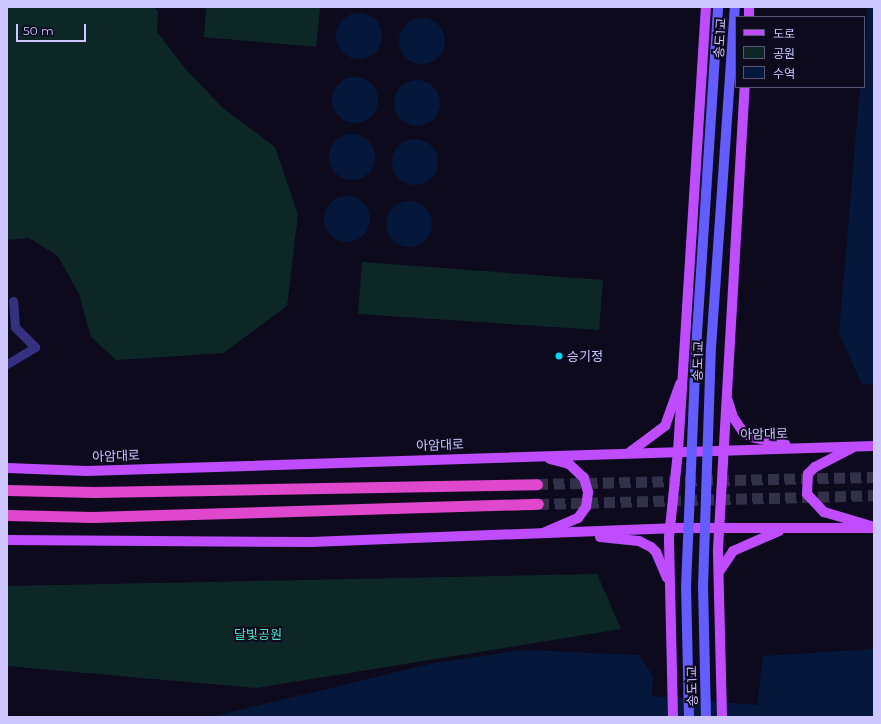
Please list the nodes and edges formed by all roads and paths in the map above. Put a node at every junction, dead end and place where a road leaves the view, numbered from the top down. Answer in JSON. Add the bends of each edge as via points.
{"nodes":[{"id":1,"x":706,"y":7,"type":"edge"},
{"id":2,"x":718,"y":7,"type":"edge"},
{"id":3,"x":735,"y":7,"type":"edge"},
{"id":4,"x":745,"y":88,"type":"edge"},
{"id":5,"x":13,"y":301,"type":"dead end"},
{"id":6,"x":7,"y":364,"type":"edge"},
{"id":7,"x":682,"y":379,"type":"junction"},
{"id":8,"x":726,"y":394,"type":"junction"},
{"id":9,"x":856,"y":446,"type":"junction"},
{"id":10,"x":874,"y":446,"type":"edge"},
{"id":11,"x":802,"y":448,"type":"junction"},
{"id":12,"x":723,"y":449,"type":"junction"},
{"id":13,"x":678,"y":451,"type":"junction"},
{"id":14,"x":630,"y":453,"type":"junction"},
{"id":15,"x":538,"y":456,"type":"junction"},
{"id":16,"x":7,"y":468,"type":"edge"},
{"id":17,"x":537,"y":484,"type":"tunnel mouth"},
{"id":18,"x":7,"y":490,"type":"edge"},
{"id":19,"x":538,"y":504,"type":"tunnel mouth"},
{"id":20,"x":7,"y":515,"type":"edge"},
{"id":21,"x":788,"y":527,"type":"junction"},
{"id":22,"x":671,"y":528,"type":"junction"},
{"id":23,"x":874,"y":528,"type":"edge"},
{"id":24,"x":718,"y":530,"type":"junction"},
{"id":25,"x":572,"y":534,"type":"junction"},
{"id":26,"x":539,"y":535,"type":"junction"},
{"id":27,"x":7,"y":540,"type":"edge"},
{"id":28,"x":719,"y":572,"type":"junction"},
{"id":29,"x":671,"y":599,"type":"junction"},
{"id":30,"x":673,"y":717,"type":"edge"},
{"id":31,"x":689,"y":717,"type":"edge"},
{"id":32,"x":706,"y":717,"type":"edge"},
{"id":33,"x":722,"y":717,"type":"edge"}],
"edges":[{"from":1,"to":7,"type":"main road"},
{"from":2,"to":31,"type":"main road","name":"송도1교","bridge":true,"via":[[695,357],[686,587]]},
{"from":3,"to":32,"type":"main road","name":"송도1교","bridge":true,"via":[[711,348],[703,587]]},
{"from":4,"to":8,"type":"main road"},
{"from":5,"to":6,"type":"street","via":[[15,327],[35,347]]},
{"from":7,"to":13,"type":"main road"},
{"from":7,"to":14,"type":"main road","via":[[665,426]]},
{"from":8,"to":11,"type":"main road","via":[[733,417],[743,432],[751,437]]},
{"from":8,"to":12,"type":"main road"},
{"from":9,"to":10,"type":"main road","name":"아암대로"},
{"from":9,"to":11,"type":"main road","name":"아암대로"},
{"from":9,"to":23,"type":"main road","via":[[815,467],[808,474],[807,494],[824,512],[856,519]]},
{"from":11,"to":12,"type":"main road","name":"아암대로"},
{"from":12,"to":13,"type":"main road","name":"아암대로"},
{"from":12,"to":24,"type":"main road"},
{"from":13,"to":14,"type":"main road","name":"아암대로"},
{"from":13,"to":22,"type":"main road"},
{"from":14,"to":15,"type":"main road","name":"아암대로"},
{"from":15,"to":16,"type":"main road","name":"아암대로","via":[[88,471]]},
{"from":15,"to":26,"type":"main road","via":[[569,464],[584,478],[588,492],[586,507],[578,518]]},
{"from":17,"to":18,"type":"highway","via":[[94,492]]},
{"from":19,"to":20,"type":"highway","via":[[92,517]]},
{"from":21,"to":23,"type":"main road"},
{"from":21,"to":24,"type":"main road"},
{"from":21,"to":28,"type":"main road","via":[[733,551]]},
{"from":22,"to":24,"type":"main road"},
{"from":22,"to":25,"type":"main road"},
{"from":22,"to":29,"type":"main road"},
{"from":24,"to":28,"type":"main road"},
{"from":25,"to":26,"type":"main road"},
{"from":25,"to":29,"type":"main road","via":[[639,540],[651,547],[665,569]]},
{"from":26,"to":27,"type":"main road","via":[[311,542]]},
{"from":28,"to":33,"type":"main road"},
{"from":29,"to":30,"type":"main road"}]}
